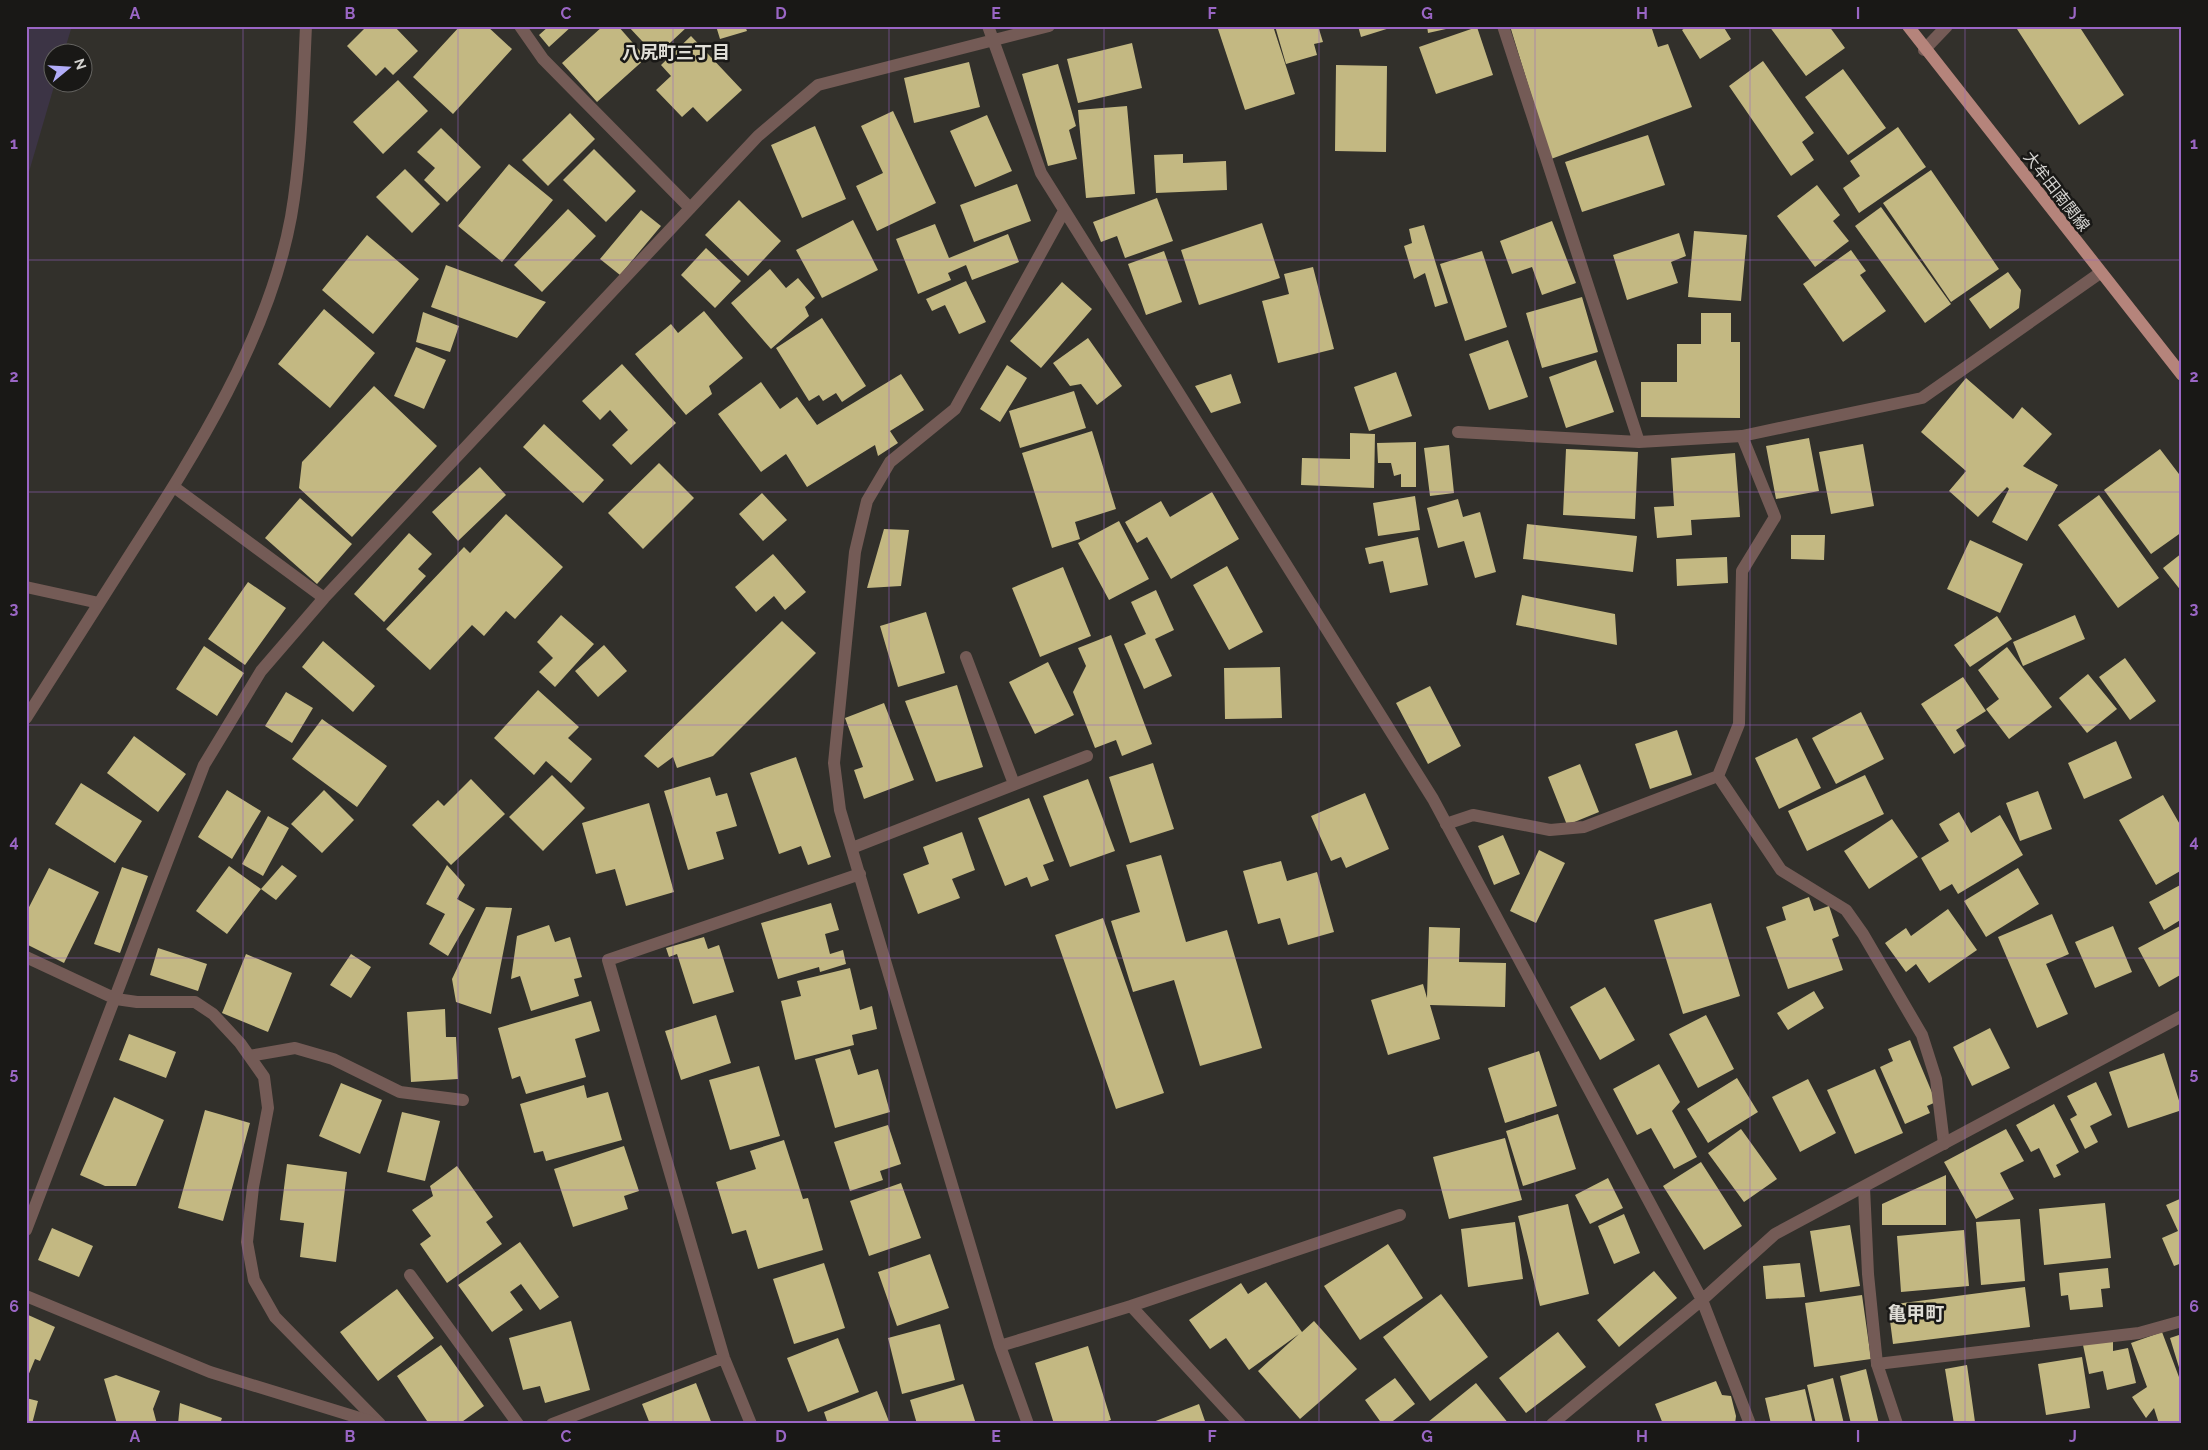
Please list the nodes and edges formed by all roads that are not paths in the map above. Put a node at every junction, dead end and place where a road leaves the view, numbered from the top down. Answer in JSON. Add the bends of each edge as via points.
{"nodes":[{"id":1,"x":306,"y":26,"type":"edge"},
{"id":2,"x":520,"y":26,"type":"edge"},
{"id":3,"x":988,"y":26,"type":"edge"},
{"id":4,"x":1049,"y":26,"type":"edge"},
{"id":5,"x":1503,"y":26,"type":"edge"},
{"id":6,"x":1908,"y":26,"type":"edge"},
{"id":7,"x":1947,"y":26,"type":"edge"},
{"id":8,"x":994,"y":42,"type":"junction"},
{"id":9,"x":1924,"y":50,"type":"junction"},
{"id":10,"x":690,"y":208,"type":"junction"},
{"id":11,"x":1064,"y":211,"type":"junction"},
{"id":12,"x":2100,"y":273,"type":"junction"},
{"id":13,"x":2182,"y":375,"type":"edge"},
{"id":14,"x":1458,"y":432,"type":"dead end"},
{"id":15,"x":1742,"y":436,"type":"junction"},
{"id":16,"x":1639,"y":442,"type":"junction"},
{"id":17,"x":174,"y":487,"type":"junction"},
{"id":18,"x":26,"y":587,"type":"edge"},
{"id":19,"x":324,"y":598,"type":"junction"},
{"id":20,"x":99,"y":603,"type":"junction"},
{"id":21,"x":966,"y":657,"type":"dead end"},
{"id":22,"x":26,"y":718,"type":"edge"},
{"id":23,"x":1087,"y":756,"type":"dead end"},
{"id":24,"x":1718,"y":776,"type":"junction"},
{"id":25,"x":1014,"y":784,"type":"junction"},
{"id":26,"x":1446,"y":824,"type":"junction"},
{"id":27,"x":852,"y":848,"type":"junction"},
{"id":28,"x":860,"y":874,"type":"junction"},
{"id":29,"x":26,"y":958,"type":"edge"},
{"id":30,"x":116,"y":999,"type":"junction"},
{"id":31,"x":2182,"y":1016,"type":"edge"},
{"id":32,"x":250,"y":1056,"type":"junction"},
{"id":33,"x":462,"y":1100,"type":"dead end"},
{"id":34,"x":1944,"y":1144,"type":"junction"},
{"id":35,"x":1864,"y":1187,"type":"junction"},
{"id":36,"x":1400,"y":1215,"type":"dead end"},
{"id":37,"x":26,"y":1230,"type":"edge"},
{"id":38,"x":410,"y":1275,"type":"dead end"},
{"id":39,"x":26,"y":1296,"type":"edge"},
{"id":40,"x":1702,"y":1300,"type":"junction"},
{"id":41,"x":1132,"y":1306,"type":"junction"},
{"id":42,"x":2182,"y":1321,"type":"edge"},
{"id":43,"x":1000,"y":1346,"type":"junction"},
{"id":44,"x":724,"y":1358,"type":"junction"},
{"id":45,"x":1877,"y":1364,"type":"junction"},
{"id":46,"x":380,"y":1424,"type":"edge"},
{"id":47,"x":518,"y":1424,"type":"edge"},
{"id":48,"x":552,"y":1424,"type":"edge"},
{"id":49,"x":751,"y":1424,"type":"edge"},
{"id":50,"x":1028,"y":1424,"type":"edge"},
{"id":51,"x":1240,"y":1424,"type":"edge"},
{"id":52,"x":1552,"y":1424,"type":"edge"},
{"id":53,"x":1750,"y":1424,"type":"edge"},
{"id":54,"x":1896,"y":1424,"type":"edge"}],
"edges":[{"from":1,"to":17,"type":"street","via":[[302,115],[290,217],[269,298],[237,373]]},
{"from":2,"to":10,"type":"street","via":[[543,59]]},
{"from":3,"to":8,"type":"street"},
{"from":4,"to":8,"type":"street"},
{"from":5,"to":16,"type":"street"},
{"from":6,"to":9,"type":"main road","name":"大牟田南関線"},
{"from":7,"to":9,"type":"street"},
{"from":8,"to":10,"type":"street","via":[[818,85],[758,136]]},
{"from":8,"to":11,"type":"street","via":[[1041,173]]},
{"from":9,"to":12,"type":"main road","name":"大牟田南関線"},
{"from":10,"to":19,"type":"street"},
{"from":11,"to":26,"type":"street"},
{"from":11,"to":27,"type":"street","via":[[955,409],[890,462],[867,501],[855,552],[834,763],[840,810]]},
{"from":12,"to":13,"type":"main road","name":"大牟田南関線"},
{"from":12,"to":15,"type":"street","via":[[1922,398]]},
{"from":14,"to":16,"type":"street"},
{"from":15,"to":16,"type":"street"},
{"from":15,"to":24,"type":"street","via":[[1774,518],[1742,571],[1739,724]]},
{"from":17,"to":19,"type":"street"},
{"from":17,"to":20,"type":"street"},
{"from":18,"to":20,"type":"street"},
{"from":19,"to":30,"type":"street","via":[[261,671],[204,766]]},
{"from":20,"to":22,"type":"street"},
{"from":21,"to":25,"type":"street"},
{"from":23,"to":25,"type":"street"},
{"from":24,"to":26,"type":"street","via":[[1584,827],[1550,830],[1473,815]]},
{"from":24,"to":34,"type":"street","via":[[1781,870],[1846,910],[1863,934],[1922,1035],[1936,1079]]},
{"from":25,"to":27,"type":"street"},
{"from":26,"to":40,"type":"street"},
{"from":27,"to":28,"type":"street"},
{"from":28,"to":43,"type":"street"},
{"from":28,"to":44,"type":"street","via":[[608,960]]},
{"from":29,"to":30,"type":"street"},
{"from":30,"to":32,"type":"street","via":[[195,1002],[213,1014]]},
{"from":30,"to":37,"type":"street"},
{"from":31,"to":34,"type":"street"},
{"from":32,"to":33,"type":"street","via":[[295,1048],[332,1060],[400,1092]]},
{"from":32,"to":46,"type":"street","via":[[264,1077],[268,1108],[252,1187],[247,1242],[254,1280],[275,1318]]},
{"from":34,"to":35,"type":"street"},
{"from":35,"to":40,"type":"street","via":[[1775,1234]]},
{"from":35,"to":45,"type":"street"},
{"from":36,"to":41,"type":"street"},
{"from":38,"to":47,"type":"street"},
{"from":39,"to":46,"type":"street","via":[[210,1372]]},
{"from":40,"to":52,"type":"street"},
{"from":40,"to":53,"type":"street"},
{"from":41,"to":43,"type":"street"},
{"from":41,"to":51,"type":"street"},
{"from":42,"to":45,"type":"street","via":[[2139,1333]]},
{"from":43,"to":50,"type":"street"},
{"from":44,"to":48,"type":"street"},
{"from":44,"to":49,"type":"street"},
{"from":45,"to":54,"type":"street"}]}
